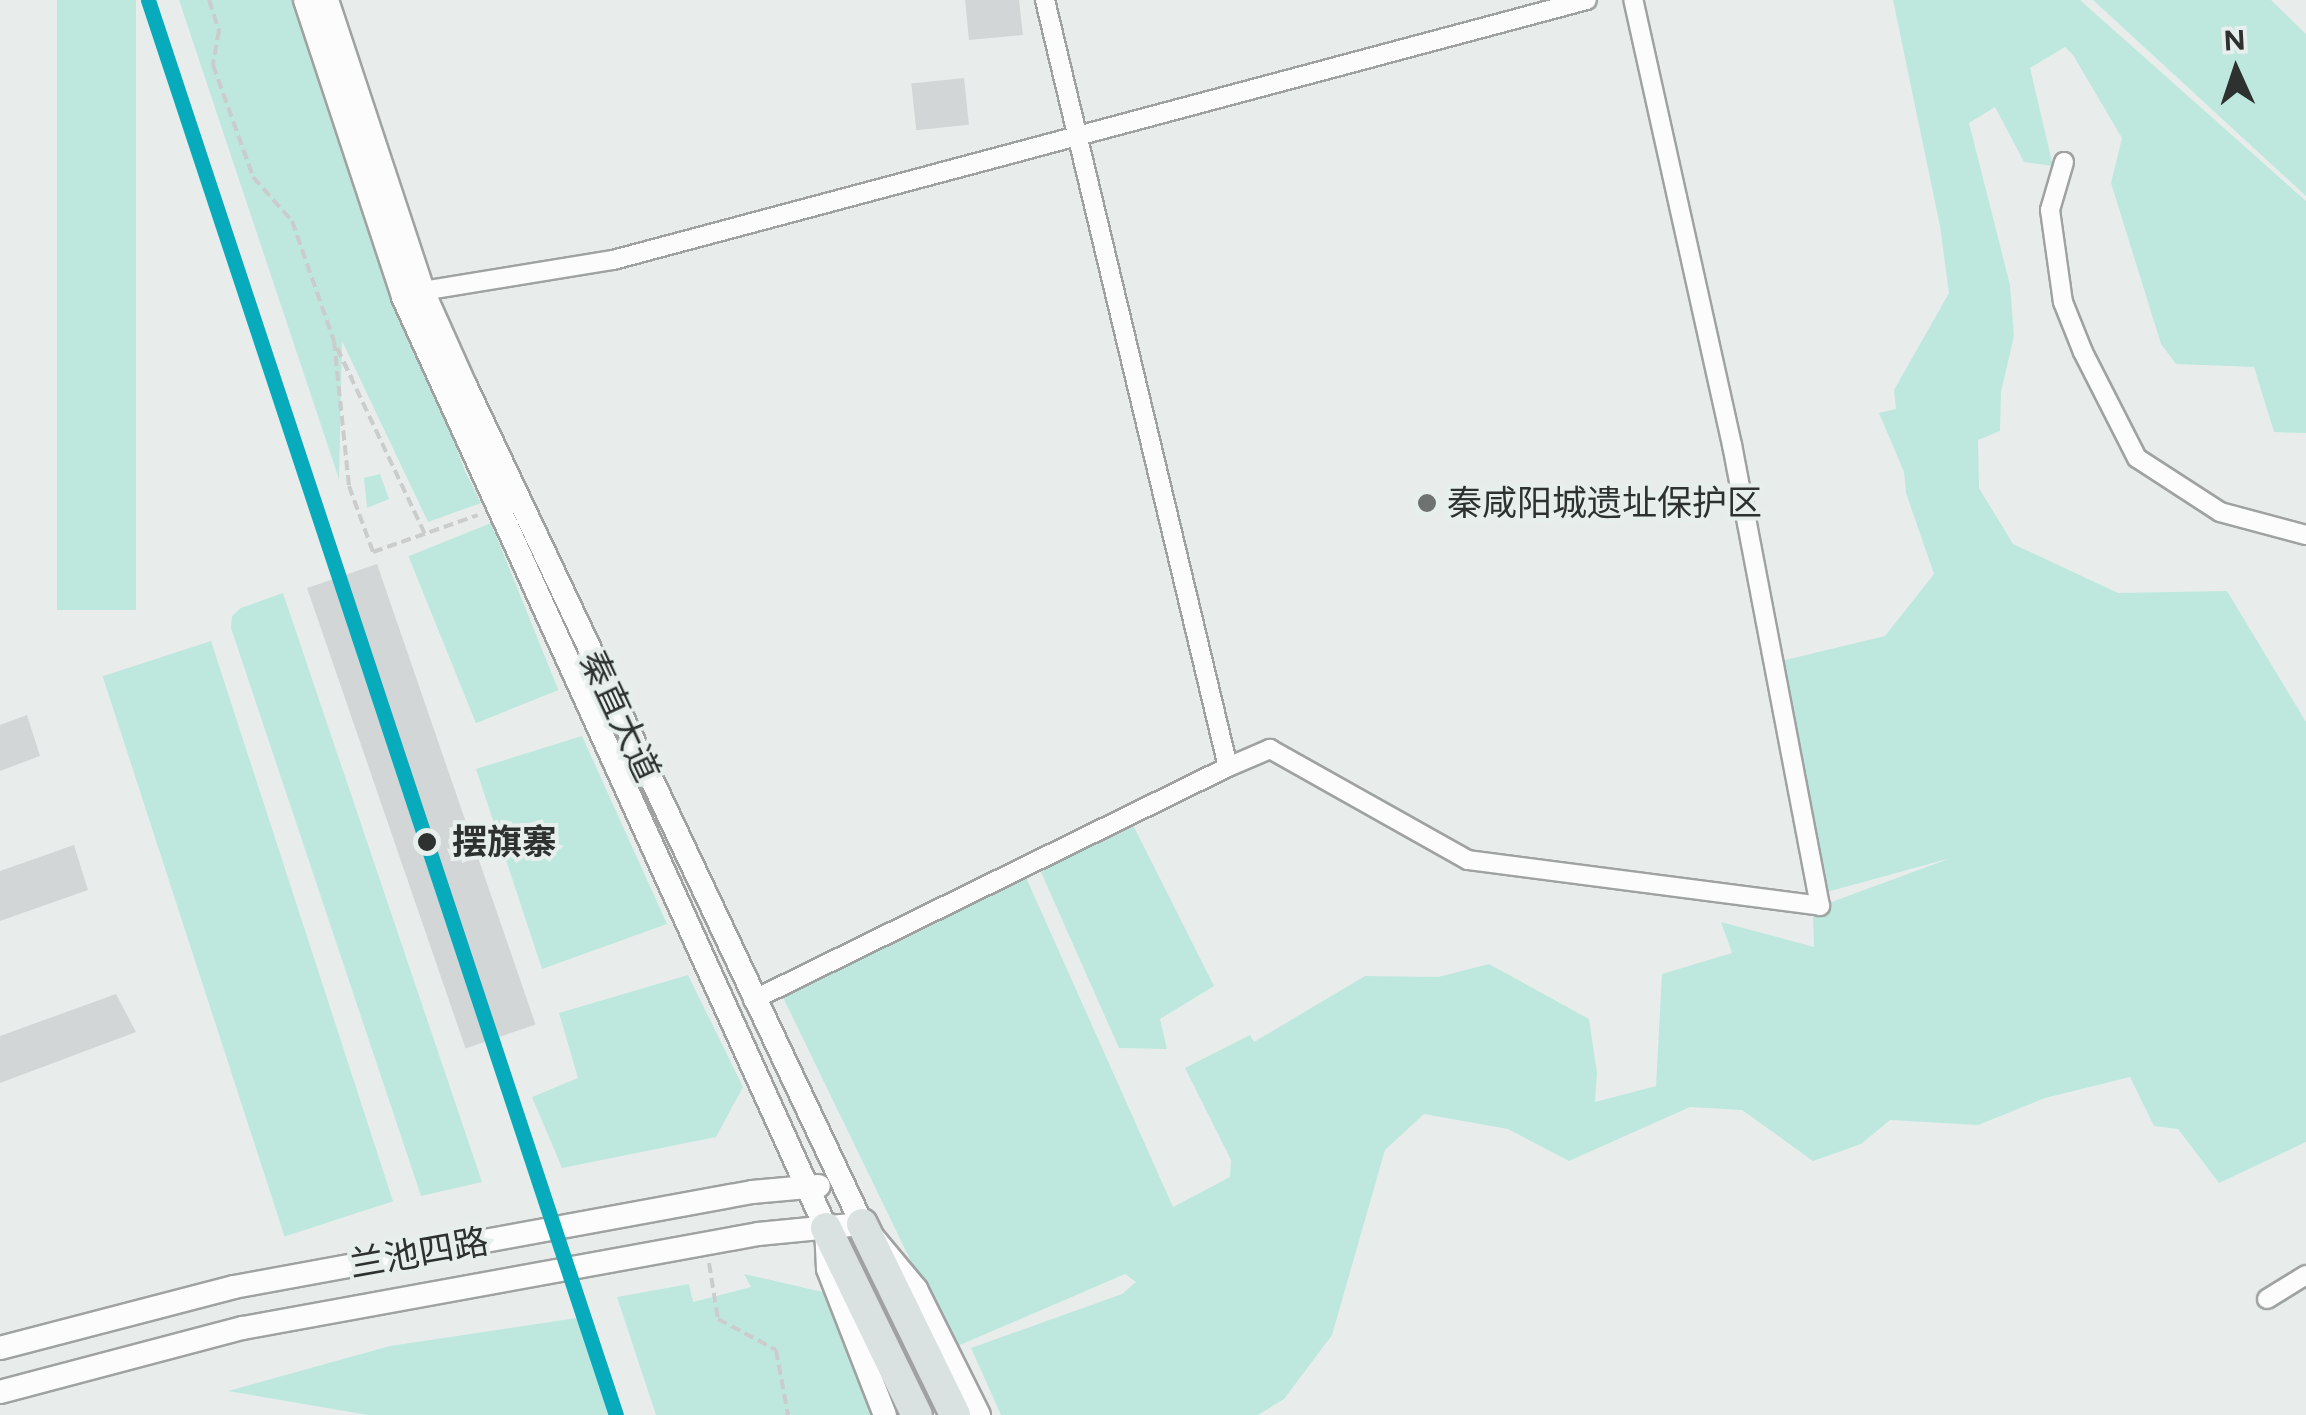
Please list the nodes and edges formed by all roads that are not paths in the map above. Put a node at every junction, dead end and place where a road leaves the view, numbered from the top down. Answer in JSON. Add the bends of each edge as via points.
{"nodes":[{"id":1,"x":305,"y":0,"type":"edge"},
{"id":2,"x":327,"y":0,"type":"edge"},
{"id":3,"x":1045,"y":0,"type":"edge"},
{"id":4,"x":1586,"y":0,"type":"edge"},
{"id":5,"x":1633,"y":0,"type":"edge"},
{"id":6,"x":1078,"y":136,"type":"junction"},
{"id":7,"x":2064,"y":162,"type":"dead end"},
{"id":8,"x":422,"y":291,"type":"junction"},
{"id":9,"x":2306,"y":535,"type":"edge"},
{"id":10,"x":1228,"y":767,"type":"junction"},
{"id":11,"x":754,"y":1000,"type":"junction"},
{"id":12,"x":842,"y":1184,"type":"junction"},
{"id":13,"x":806,"y":1187,"type":"junction"},
{"id":14,"x":862,"y":1224,"type":"junction"},
{"id":15,"x":826,"y":1228,"type":"junction"},
{"id":16,"x":2306,"y":1275,"type":"edge"},
{"id":17,"x":2267,"y":1299,"type":"dead end"},
{"id":18,"x":0,"y":1348,"type":"edge"},
{"id":19,"x":0,"y":1392,"type":"edge"},
{"id":20,"x":885,"y":1415,"type":"edge"},
{"id":21,"x":917,"y":1415,"type":"edge"},
{"id":22,"x":955,"y":1415,"type":"edge"},
{"id":23,"x":979,"y":1415,"type":"edge"}],
"edges":[{"from":1,"to":13,"type":"street","name":"秦直大道","via":[[404,297]]},
{"from":2,"to":8,"type":"street","name":"秦直大道"},
{"from":3,"to":6,"type":"street"},
{"from":4,"to":6,"type":"street"},
{"from":5,"to":10,"type":"street","via":[[1732,445],[1820,906],[1468,860],[1270,749]]},
{"from":6,"to":8,"type":"street","via":[[613,260]]},
{"from":6,"to":10,"type":"street"},
{"from":7,"to":9,"type":"street","via":[[2050,210],[2064,302],[2137,458],[2220,512]]},
{"from":8,"to":11,"type":"street","name":"秦直大道"},
{"from":10,"to":11,"type":"street"},
{"from":11,"to":12,"type":"street","name":"秦直大道"},
{"from":12,"to":13,"type":"street","name":"兰池四路"},
{"from":12,"to":14,"type":"street","name":"秦直大道"},
{"from":13,"to":15,"type":"street","name":"秦直大道"},
{"from":13,"to":18,"type":"street","name":"兰池四路","via":[[234,1286]]},
{"from":14,"to":15,"type":"street","name":"兰池四路"},
{"from":14,"to":22,"type":"main road","name":"秦直大道"},
{"from":14,"to":23,"type":"street","via":[[916,1289]]},
{"from":15,"to":19,"type":"street","name":"兰池四路","via":[[243,1328]]},
{"from":15,"to":20,"type":"street","name":"秦直大道","via":[[828,1269]]},
{"from":15,"to":21,"type":"main road"},
{"from":16,"to":17,"type":"street"}]}
